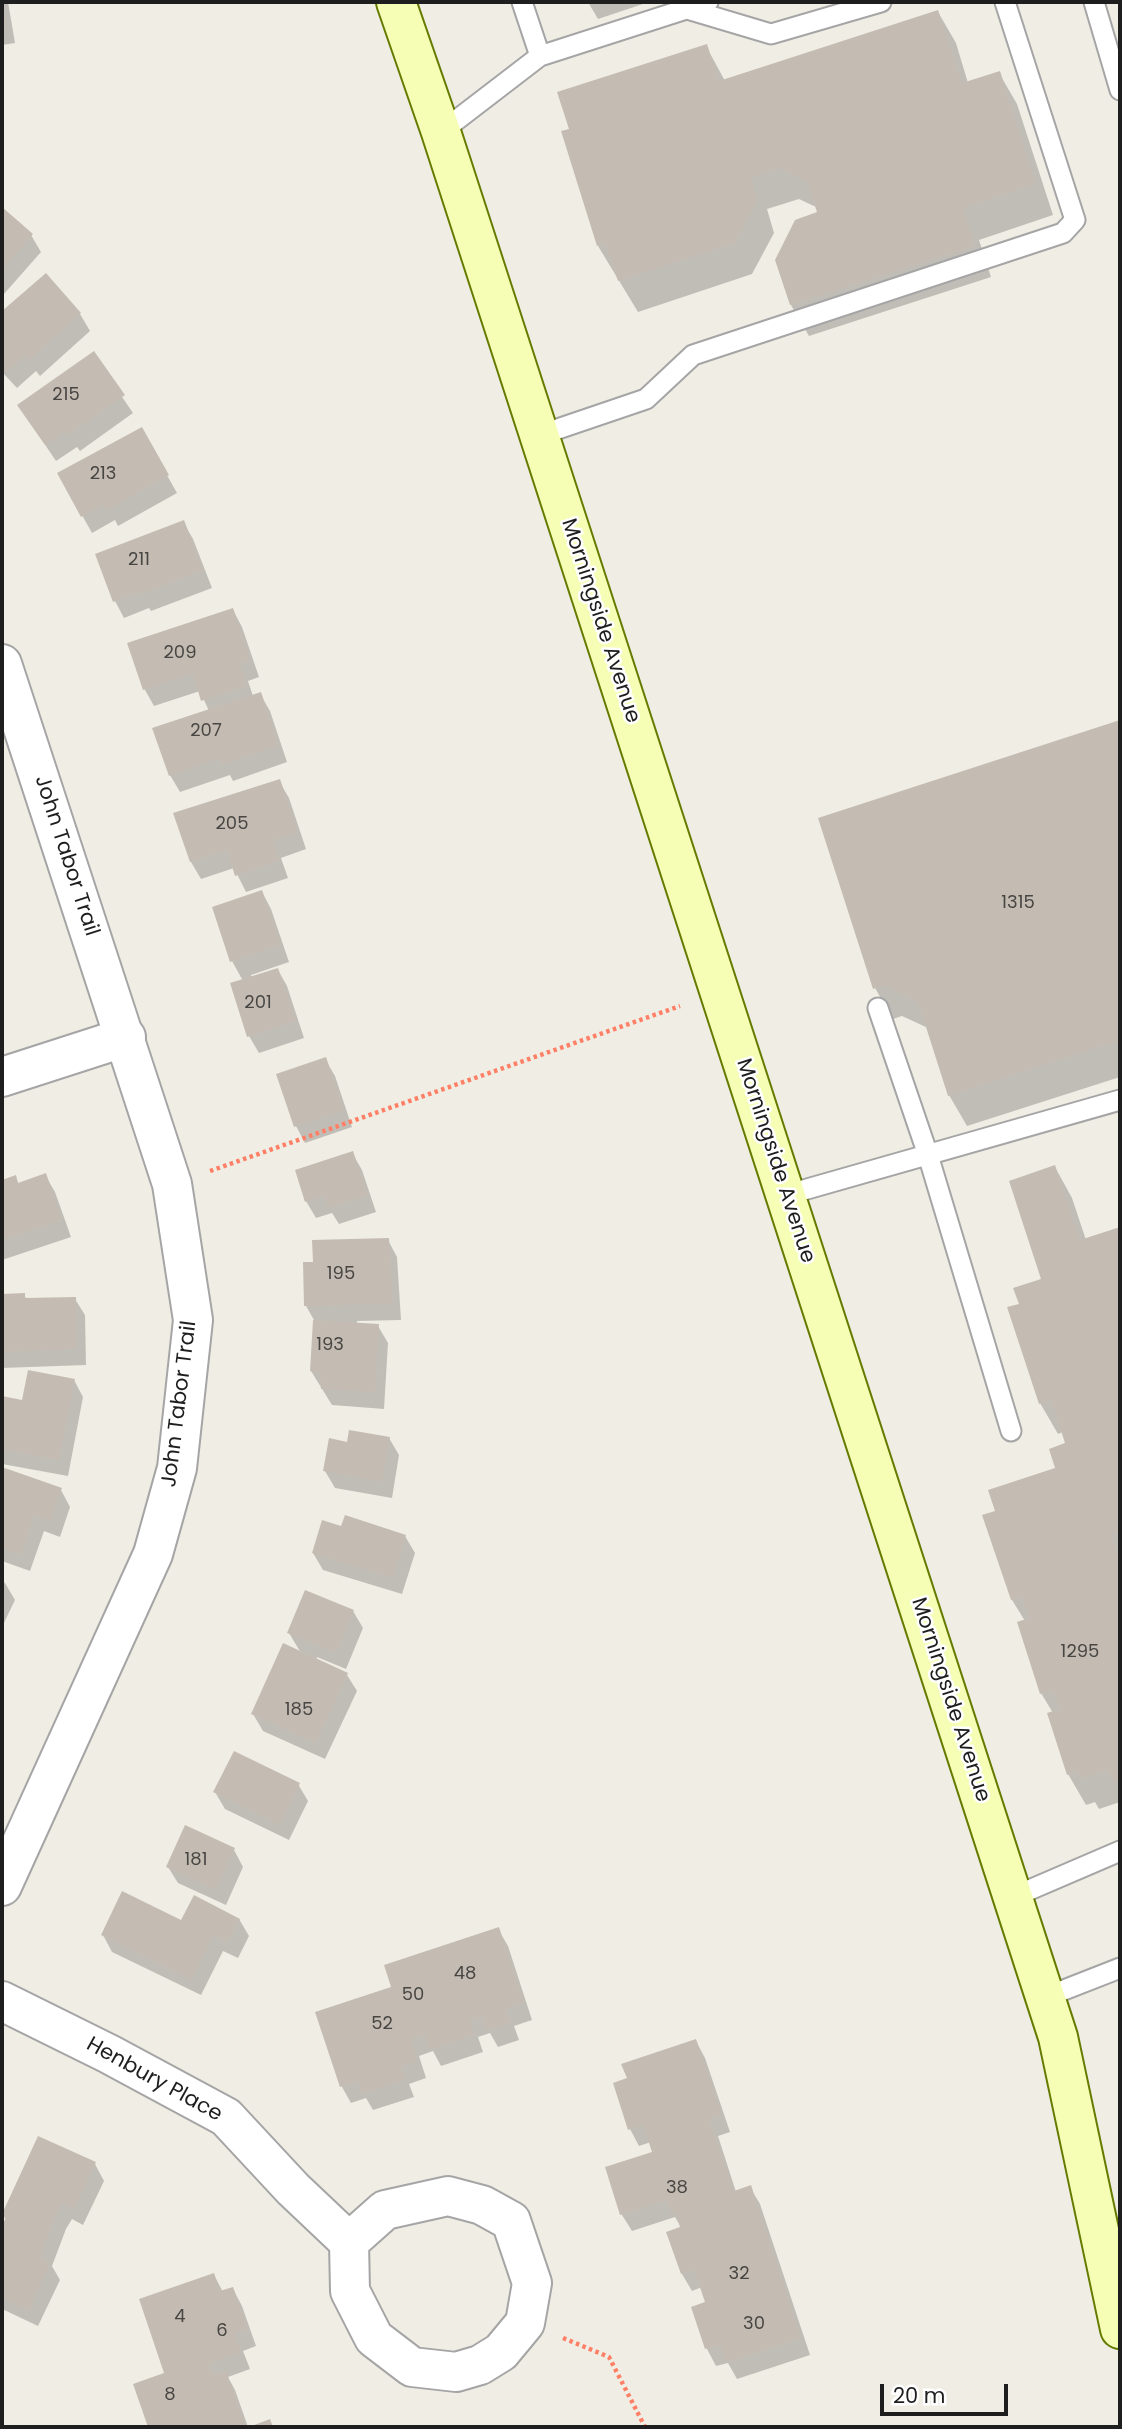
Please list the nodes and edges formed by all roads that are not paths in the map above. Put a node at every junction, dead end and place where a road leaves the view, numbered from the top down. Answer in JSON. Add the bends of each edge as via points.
{"nodes":[{"id":1,"x":396,"y":2,"type":"edge"},
{"id":2,"x":522,"y":2,"type":"edge"},
{"id":3,"x":708,"y":2,"type":"edge"},
{"id":4,"x":881,"y":2,"type":"edge"},
{"id":5,"x":1004,"y":2,"type":"edge"},
{"id":6,"x":1094,"y":2,"type":"edge"},
{"id":7,"x":687,"y":9,"type":"junction"},
{"id":8,"x":540,"y":55,"type":"junction"},
{"id":9,"x":1120,"y":90,"type":"edge"},
{"id":10,"x":441,"y":132,"type":"junction"},
{"id":11,"x":540,"y":435,"type":"junction"},
{"id":12,"x":2,"y":664,"type":"edge"},
{"id":13,"x":878,"y":1008,"type":"dead end"},
{"id":14,"x":126,"y":1037,"type":"junction"},
{"id":15,"x":2,"y":1077,"type":"edge"},
{"id":16,"x":1120,"y":1100,"type":"edge"},
{"id":17,"x":928,"y":1155,"type":"junction"},
{"id":18,"x":786,"y":1195,"type":"junction"},
{"id":19,"x":1011,"y":1431,"type":"dead end"},
{"id":20,"x":1120,"y":1851,"type":"edge"},
{"id":21,"x":2,"y":1886,"type":"edge"},
{"id":22,"x":1013,"y":1897,"type":"junction"},
{"id":23,"x":1120,"y":1968,"type":"edge"},
{"id":24,"x":1046,"y":1997,"type":"junction"},
{"id":25,"x":2,"y":2001,"type":"edge"},
{"id":26,"x":349,"y":2242,"type":"junction"},
{"id":27,"x":1120,"y":2329,"type":"edge"}],
"edges":[{"from":1,"to":10,"type":"main road","name":"Morningside Avenue"},
{"from":2,"to":8,"type":"lane"},
{"from":3,"to":7,"type":"lane"},
{"from":4,"to":7,"type":"lane","via":[[771,34]]},
{"from":5,"to":11,"type":"lane","via":[[1075,220],[1063,233],[693,355],[646,399]]},
{"from":6,"to":9,"type":"lane"},
{"from":7,"to":8,"type":"lane"},
{"from":8,"to":10,"type":"lane"},
{"from":10,"to":11,"type":"main road","name":"Morningside Avenue"},
{"from":11,"to":18,"type":"main road","name":"Morningside Avenue"},
{"from":12,"to":14,"type":"street","name":"John Tabor Trail"},
{"from":13,"to":17,"type":"lane"},
{"from":14,"to":15,"type":"street"},
{"from":14,"to":21,"type":"street","name":"John Tabor Trail","via":[[172,1184],[193,1320],[177,1468],[153,1554]]},
{"from":16,"to":17,"type":"lane"},
{"from":17,"to":18,"type":"lane"},
{"from":17,"to":19,"type":"lane"},
{"from":18,"to":22,"type":"main road","name":"Morningside Avenue"},
{"from":20,"to":22,"type":"lane"},
{"from":22,"to":24,"type":"main road","name":"Morningside Avenue"},
{"from":23,"to":24,"type":"lane"},
{"from":24,"to":27,"type":"main road","name":"Morningside Avenue"},
{"from":25,"to":26,"type":"street","name":"Henbury Place","via":[[226,2117]]},
{"from":26,"to":26,"type":"street","via":[[350,2291],[374,2338],[412,2367],[456,2372],[480,2365],[501,2352],[525,2323],[532,2283],[511,2221],[482,2205],[448,2196],[385,2210]]}]}
